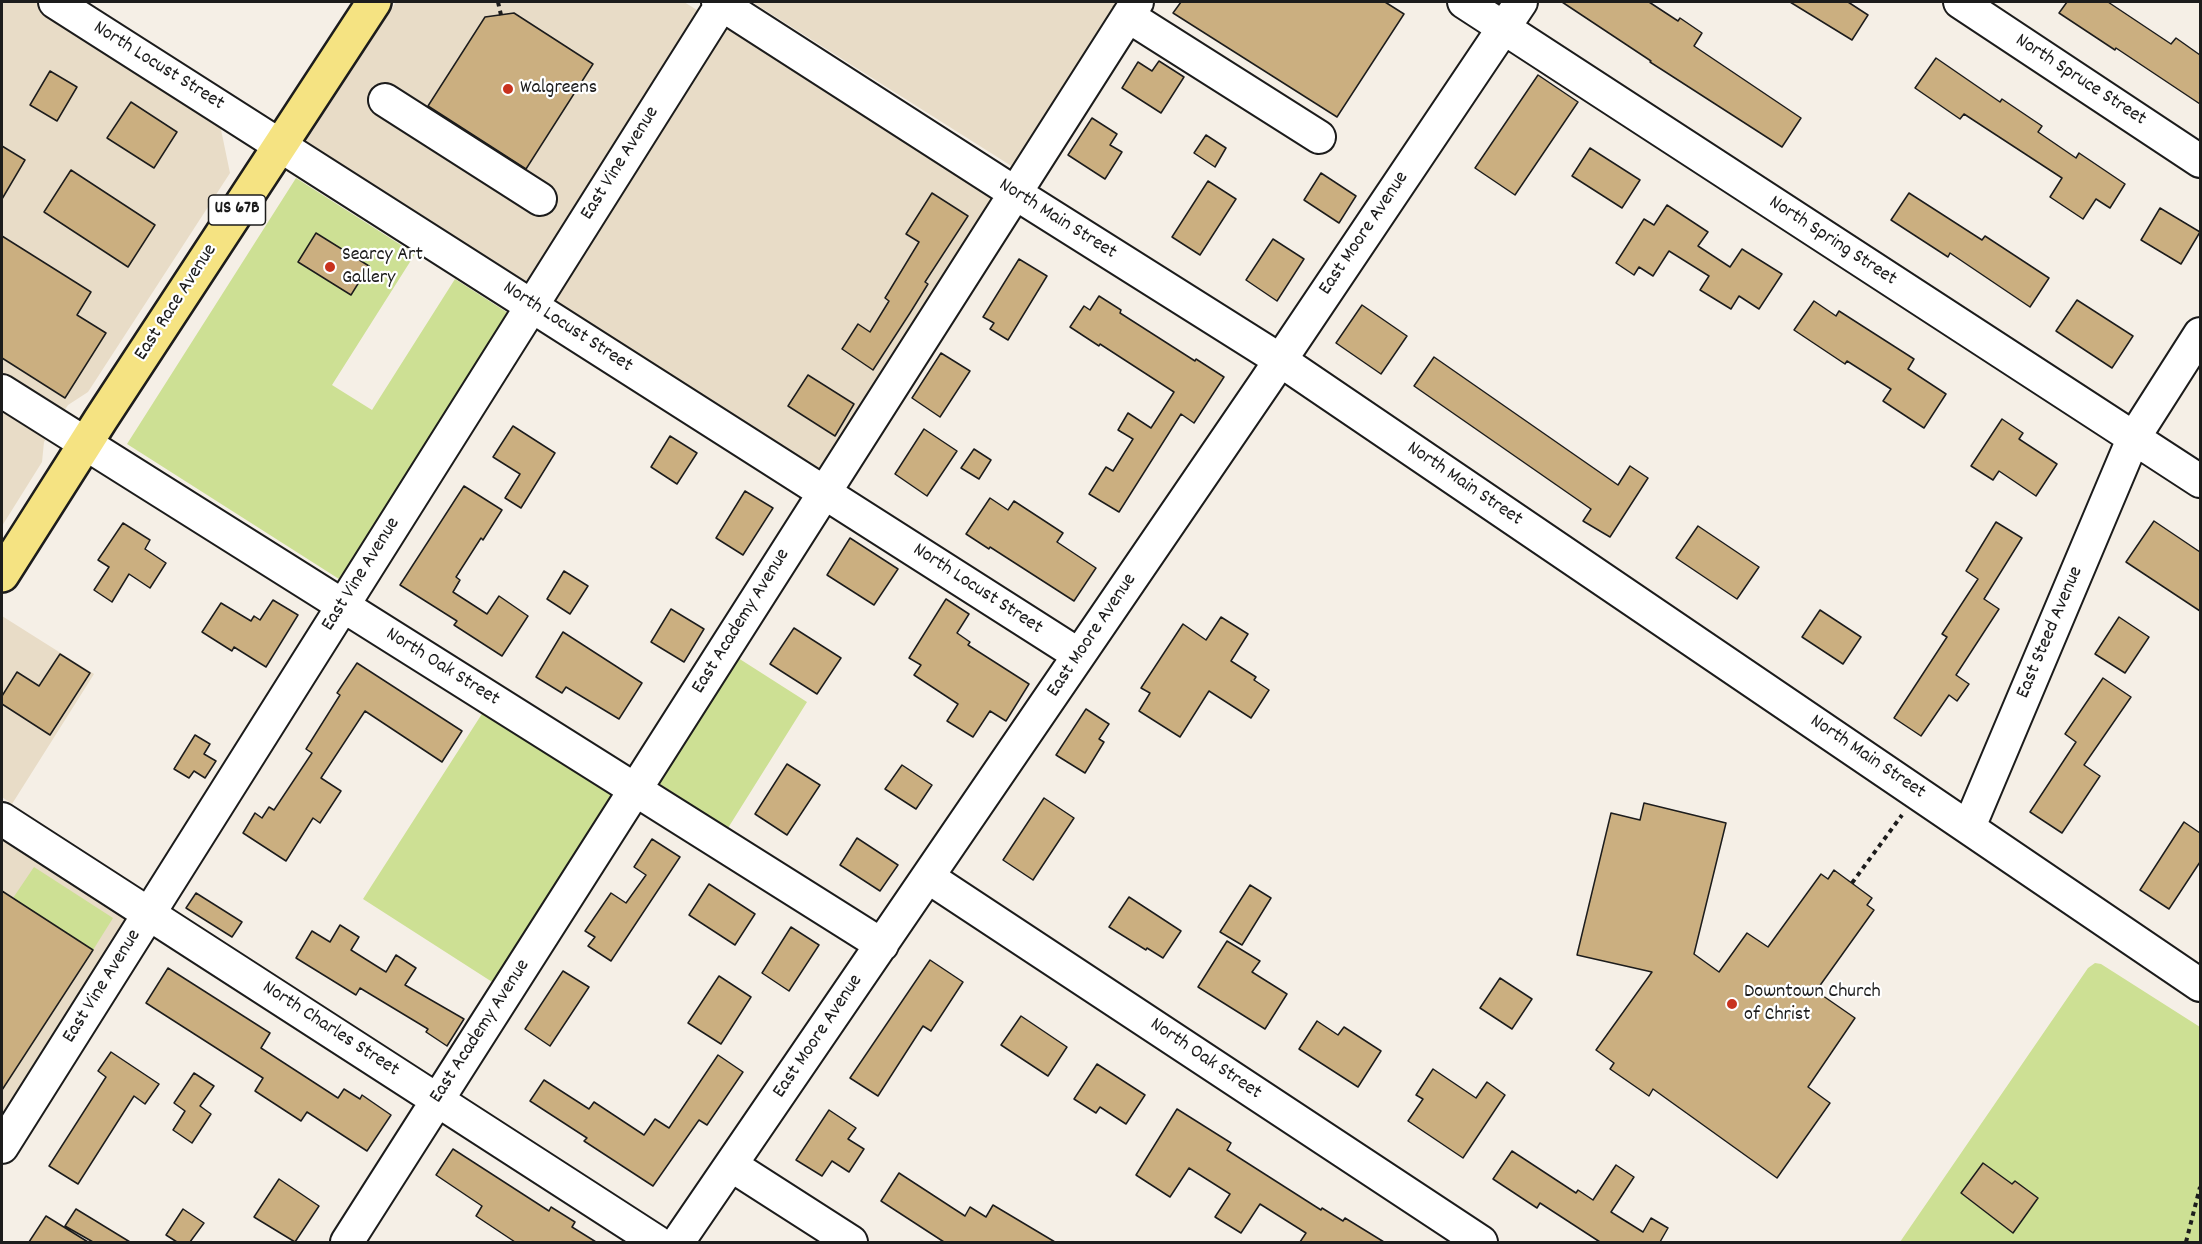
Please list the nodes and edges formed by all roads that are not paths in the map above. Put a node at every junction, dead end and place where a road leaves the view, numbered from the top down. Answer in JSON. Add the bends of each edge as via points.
{"nodes":[{"id":1,"x":55,"y":2,"type":"edge"},
{"id":2,"x":374,"y":2,"type":"edge"},
{"id":3,"x":1464,"y":2,"type":"edge"},
{"id":4,"x":1960,"y":2,"type":"edge"},
{"id":5,"x":720,"y":3,"type":"edge"},
{"id":6,"x":1132,"y":9,"type":"edge"},
{"id":7,"x":1512,"y":14,"type":"edge"},
{"id":8,"x":385,"y":100,"type":"dead end"},
{"id":9,"x":1319,"y":137,"type":"dead end"},
{"id":10,"x":280,"y":145,"type":"junction"},
{"id":11,"x":2200,"y":160,"type":"edge"},
{"id":12,"x":1015,"y":193,"type":"junction"},
{"id":13,"x":540,"y":200,"type":"dead end"},
{"id":14,"x":532,"y":306,"type":"junction"},
{"id":15,"x":2200,"y":334,"type":"edge"},
{"id":16,"x":1280,"y":360,"type":"junction"},
{"id":17,"x":2,"y":391,"type":"edge"},
{"id":18,"x":2133,"y":439,"type":"junction"},
{"id":19,"x":85,"y":444,"type":"junction"},
{"id":20,"x":2200,"y":481,"type":"edge"},
{"id":21,"x":825,"y":492,"type":"junction"},
{"id":22,"x":2,"y":575,"type":"edge"},
{"id":23,"x":343,"y":605,"type":"junction"},
{"id":24,"x":1080,"y":655,"type":"junction"},
{"id":25,"x":636,"y":790,"type":"junction"},
{"id":26,"x":2,"y":819,"type":"edge"},
{"id":27,"x":1969,"y":827,"type":"junction"},
{"id":28,"x":928,"y":876,"type":"junction"},
{"id":29,"x":149,"y":913,"type":"junction"},
{"id":30,"x":882,"y":945,"type":"junction"},
{"id":31,"x":2197,"y":977,"type":"edge"},
{"id":32,"x":438,"y":1100,"type":"junction"},
{"id":33,"x":2,"y":1147,"type":"edge"},
{"id":34,"x":731,"y":1165,"type":"junction"},
{"id":35,"x":347,"y":1242,"type":"edge"},
{"id":36,"x":657,"y":1242,"type":"edge"},
{"id":37,"x":678,"y":1242,"type":"edge"},
{"id":38,"x":851,"y":1242,"type":"edge"},
{"id":39,"x":1481,"y":1242,"type":"edge"}],
"edges":[{"from":1,"to":10,"type":"street","name":"North Locust Street"},
{"from":2,"to":10,"type":"main road","name":"East Race Avenue","number":"US 67B"},
{"from":3,"to":7,"type":"street","name":"North Spring Street"},
{"from":4,"to":11,"type":"street","name":"North Spruce Street"},
{"from":5,"to":12,"type":"street","name":"North Main Street"},
{"from":5,"to":14,"type":"street","name":"East Vine Avenue"},
{"from":6,"to":9,"type":"street"},
{"from":6,"to":12,"type":"street","name":"East Academy Avenue"},
{"from":7,"to":16,"type":"street","name":"East Moore Avenue"},
{"from":7,"to":18,"type":"street","name":"North Spring Street"},
{"from":8,"to":13,"type":"street"},
{"from":10,"to":14,"type":"street","name":"North Locust Street"},
{"from":10,"to":19,"type":"main road","name":"East Race Avenue","number":"US 67B"},
{"from":12,"to":16,"type":"street","name":"North Main Street"},
{"from":12,"to":21,"type":"street","name":"East Academy Avenue"},
{"from":14,"to":21,"type":"street","name":"North Locust Street"},
{"from":14,"to":23,"type":"street","name":"East Vine Avenue"},
{"from":15,"to":18,"type":"street","name":"East Steed Avenue"},
{"from":16,"to":24,"type":"street","name":"East Moore Avenue"},
{"from":16,"to":27,"type":"street","name":"North Main Street"},
{"from":17,"to":19,"type":"street","name":"North Oak Street"},
{"from":18,"to":20,"type":"street","name":"North Spring Street"},
{"from":18,"to":27,"type":"street","name":"East Steed Avenue"},
{"from":19,"to":22,"type":"main road","name":"East Race Avenue","number":"US 67B"},
{"from":19,"to":23,"type":"street","name":"North Oak Street"},
{"from":21,"to":24,"type":"street","name":"North Locust Street"},
{"from":21,"to":25,"type":"street","name":"East Academy Avenue"},
{"from":23,"to":25,"type":"street","name":"North Oak Street"},
{"from":23,"to":29,"type":"street","name":"East Vine Avenue"},
{"from":24,"to":28,"type":"street","name":"East Moore Avenue"},
{"from":25,"to":30,"type":"street","name":"North Oak Street"},
{"from":25,"to":32,"type":"street","name":"East Academy Avenue"},
{"from":26,"to":29,"type":"street","name":"North Charles Street"},
{"from":27,"to":31,"type":"street","name":"North Main Street"},
{"from":28,"to":30,"type":"street","name":"East Moore Avenue"},
{"from":28,"to":39,"type":"street","name":"North Oak Street"},
{"from":29,"to":32,"type":"street","name":"North Charles Street"},
{"from":29,"to":33,"type":"street","name":"East Vine Avenue"},
{"from":30,"to":34,"type":"street","name":"East Moore Avenue"},
{"from":32,"to":35,"type":"street","name":"East Academy Avenue"},
{"from":32,"to":36,"type":"street","name":"North Charles Street"},
{"from":34,"to":37,"type":"street","name":"East Moore Avenue"},
{"from":34,"to":38,"type":"street"}]}
